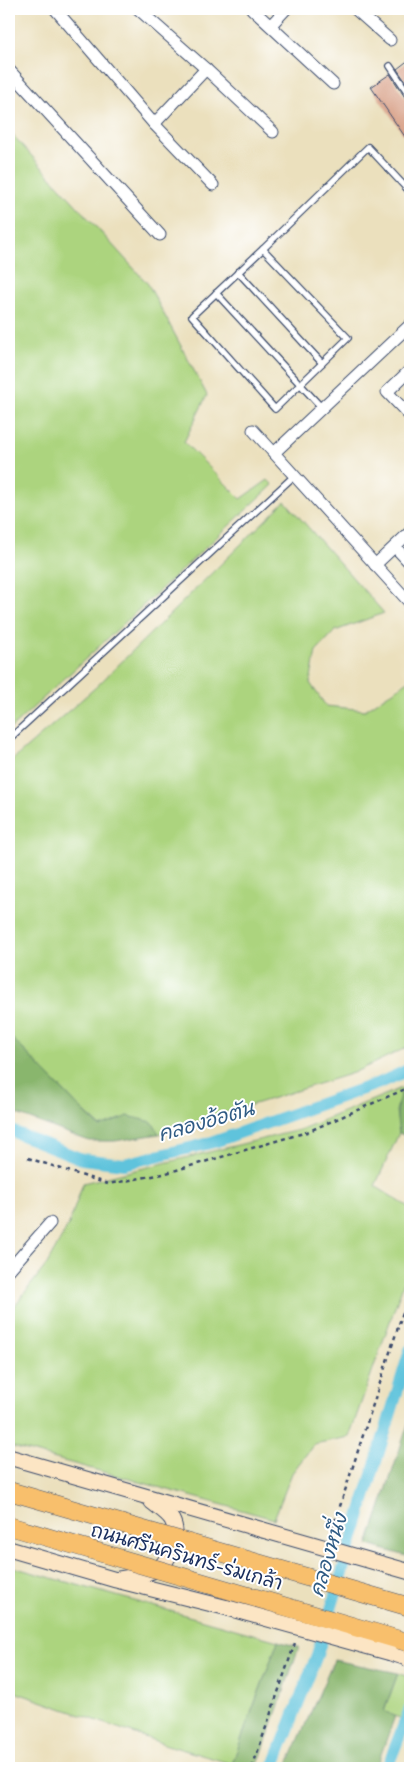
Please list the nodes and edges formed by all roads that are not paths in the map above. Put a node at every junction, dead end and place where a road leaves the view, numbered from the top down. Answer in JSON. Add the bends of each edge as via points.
{"nodes":[{"id":1,"x":55,"y":9,"type":"edge"},
{"id":2,"x":138,"y":9,"type":"edge"},
{"id":3,"x":252,"y":9,"type":"edge"},
{"id":4,"x":286,"y":9,"type":"edge"},
{"id":5,"x":355,"y":9,"type":"edge"},
{"id":6,"x":271,"y":25,"type":"junction"},
{"id":7,"x":390,"y":40,"type":"dead end"},
{"id":8,"x":390,"y":66,"type":"dead end"},
{"id":9,"x":206,"y":69,"type":"junction"},
{"id":10,"x":9,"y":70,"type":"edge"},
{"id":11,"x":333,"y":84,"type":"dead end"},
{"id":12,"x":410,"y":96,"type":"edge"},
{"id":13,"x":154,"y":124,"type":"junction"},
{"id":14,"x":273,"y":132,"type":"dead end"},
{"id":15,"x":213,"y":185,"type":"dead end"},
{"id":16,"x":410,"y":192,"type":"edge"},
{"id":17,"x":160,"y":235,"type":"dead end"},
{"id":18,"x":262,"y":249,"type":"junction"},
{"id":19,"x":238,"y":272,"type":"junction"},
{"id":20,"x":216,"y":293,"type":"junction"},
{"id":21,"x":410,"y":324,"type":"edge"},
{"id":22,"x":322,"y":363,"type":"junction"},
{"id":23,"x":410,"y":370,"type":"edge"},
{"id":24,"x":300,"y":384,"type":"junction"},
{"id":25,"x":322,"y":408,"type":"junction"},
{"id":26,"x":410,"y":416,"type":"edge"},
{"id":27,"x":253,"y":430,"type":"dead end"},
{"id":28,"x":274,"y":453,"type":"junction"},
{"id":29,"x":294,"y":476,"type":"junction"},
{"id":30,"x":410,"y":532,"type":"edge"},
{"id":31,"x":395,"y":547,"type":"junction"},
{"id":32,"x":410,"y":563,"type":"edge"},
{"id":33,"x":375,"y":566,"type":"junction"},
{"id":34,"x":410,"y":603,"type":"edge"},
{"id":35,"x":9,"y":739,"type":"edge"},
{"id":36,"x":50,"y":1223,"type":"dead end"},
{"id":37,"x":9,"y":1270,"type":"edge"},
{"id":38,"x":9,"y":1457,"type":"edge"},
{"id":39,"x":9,"y":1491,"type":"edge"},
{"id":40,"x":147,"y":1498,"type":"junction"},
{"id":41,"x":9,"y":1526,"type":"edge"},
{"id":42,"x":9,"y":1549,"type":"edge"},
{"id":43,"x":410,"y":1572,"type":"edge"},
{"id":44,"x":116,"y":1580,"type":"junction"},
{"id":45,"x":410,"y":1606,"type":"edge"},
{"id":46,"x":410,"y":1643,"type":"edge"},
{"id":47,"x":410,"y":1659,"type":"edge"}],
"edges":[{"from":1,"to":13,"type":"street"},
{"from":2,"to":9,"type":"street"},
{"from":3,"to":6,"type":"street"},
{"from":4,"to":6,"type":"street"},
{"from":5,"to":7,"type":"street"},
{"from":6,"to":11,"type":"street"},
{"from":8,"to":12,"type":"lane"},
{"from":9,"to":13,"type":"street"},
{"from":9,"to":14,"type":"street"},
{"from":10,"to":17,"type":"street"},
{"from":13,"to":15,"type":"street"},
{"from":16,"to":18,"type":"lane","via":[[368,147]]},
{"from":18,"to":19,"type":"lane"},
{"from":18,"to":22,"type":"lane","via":[[348,338]]},
{"from":19,"to":20,"type":"lane"},
{"from":19,"to":22,"type":"lane"},
{"from":20,"to":24,"type":"lane"},
{"from":20,"to":24,"type":"lane","via":[[192,316],[275,409]]},
{"from":21,"to":25,"type":"street"},
{"from":22,"to":24,"type":"lane"},
{"from":23,"to":26,"type":"street","via":[[387,392]]},
{"from":24,"to":25,"type":"lane"},
{"from":25,"to":28,"type":"street"},
{"from":27,"to":28,"type":"street"},
{"from":28,"to":29,"type":"street"},
{"from":29,"to":33,"type":"street"},
{"from":29,"to":35,"type":"lane"},
{"from":30,"to":31,"type":"street"},
{"from":31,"to":32,"type":"street"},
{"from":31,"to":33,"type":"street"},
{"from":33,"to":34,"type":"street"},
{"from":36,"to":37,"type":"street"},
{"from":38,"to":40,"type":"main road"},
{"from":39,"to":45,"type":"main road","name":"ถนนศรีนครินทร์-ร่มเกล้า","bridge":true},
{"from":40,"to":43,"type":"main road","bridge":true},
{"from":40,"to":44,"type":"main road","via":[[171,1518],[175,1527],[170,1554],[166,1562],[156,1569]]},
{"from":41,"to":46,"type":"main road","name":"ถนนศรีนครินทร์-ร่มเกล้า","bridge":true},
{"from":42,"to":44,"type":"main road","name":"ถนนศรีนครินทร์-ร่มเกล้า"},
{"from":44,"to":47,"type":"main road","name":"ถนนศรีนครินทร์-ร่มเกล้า","bridge":true}]}
